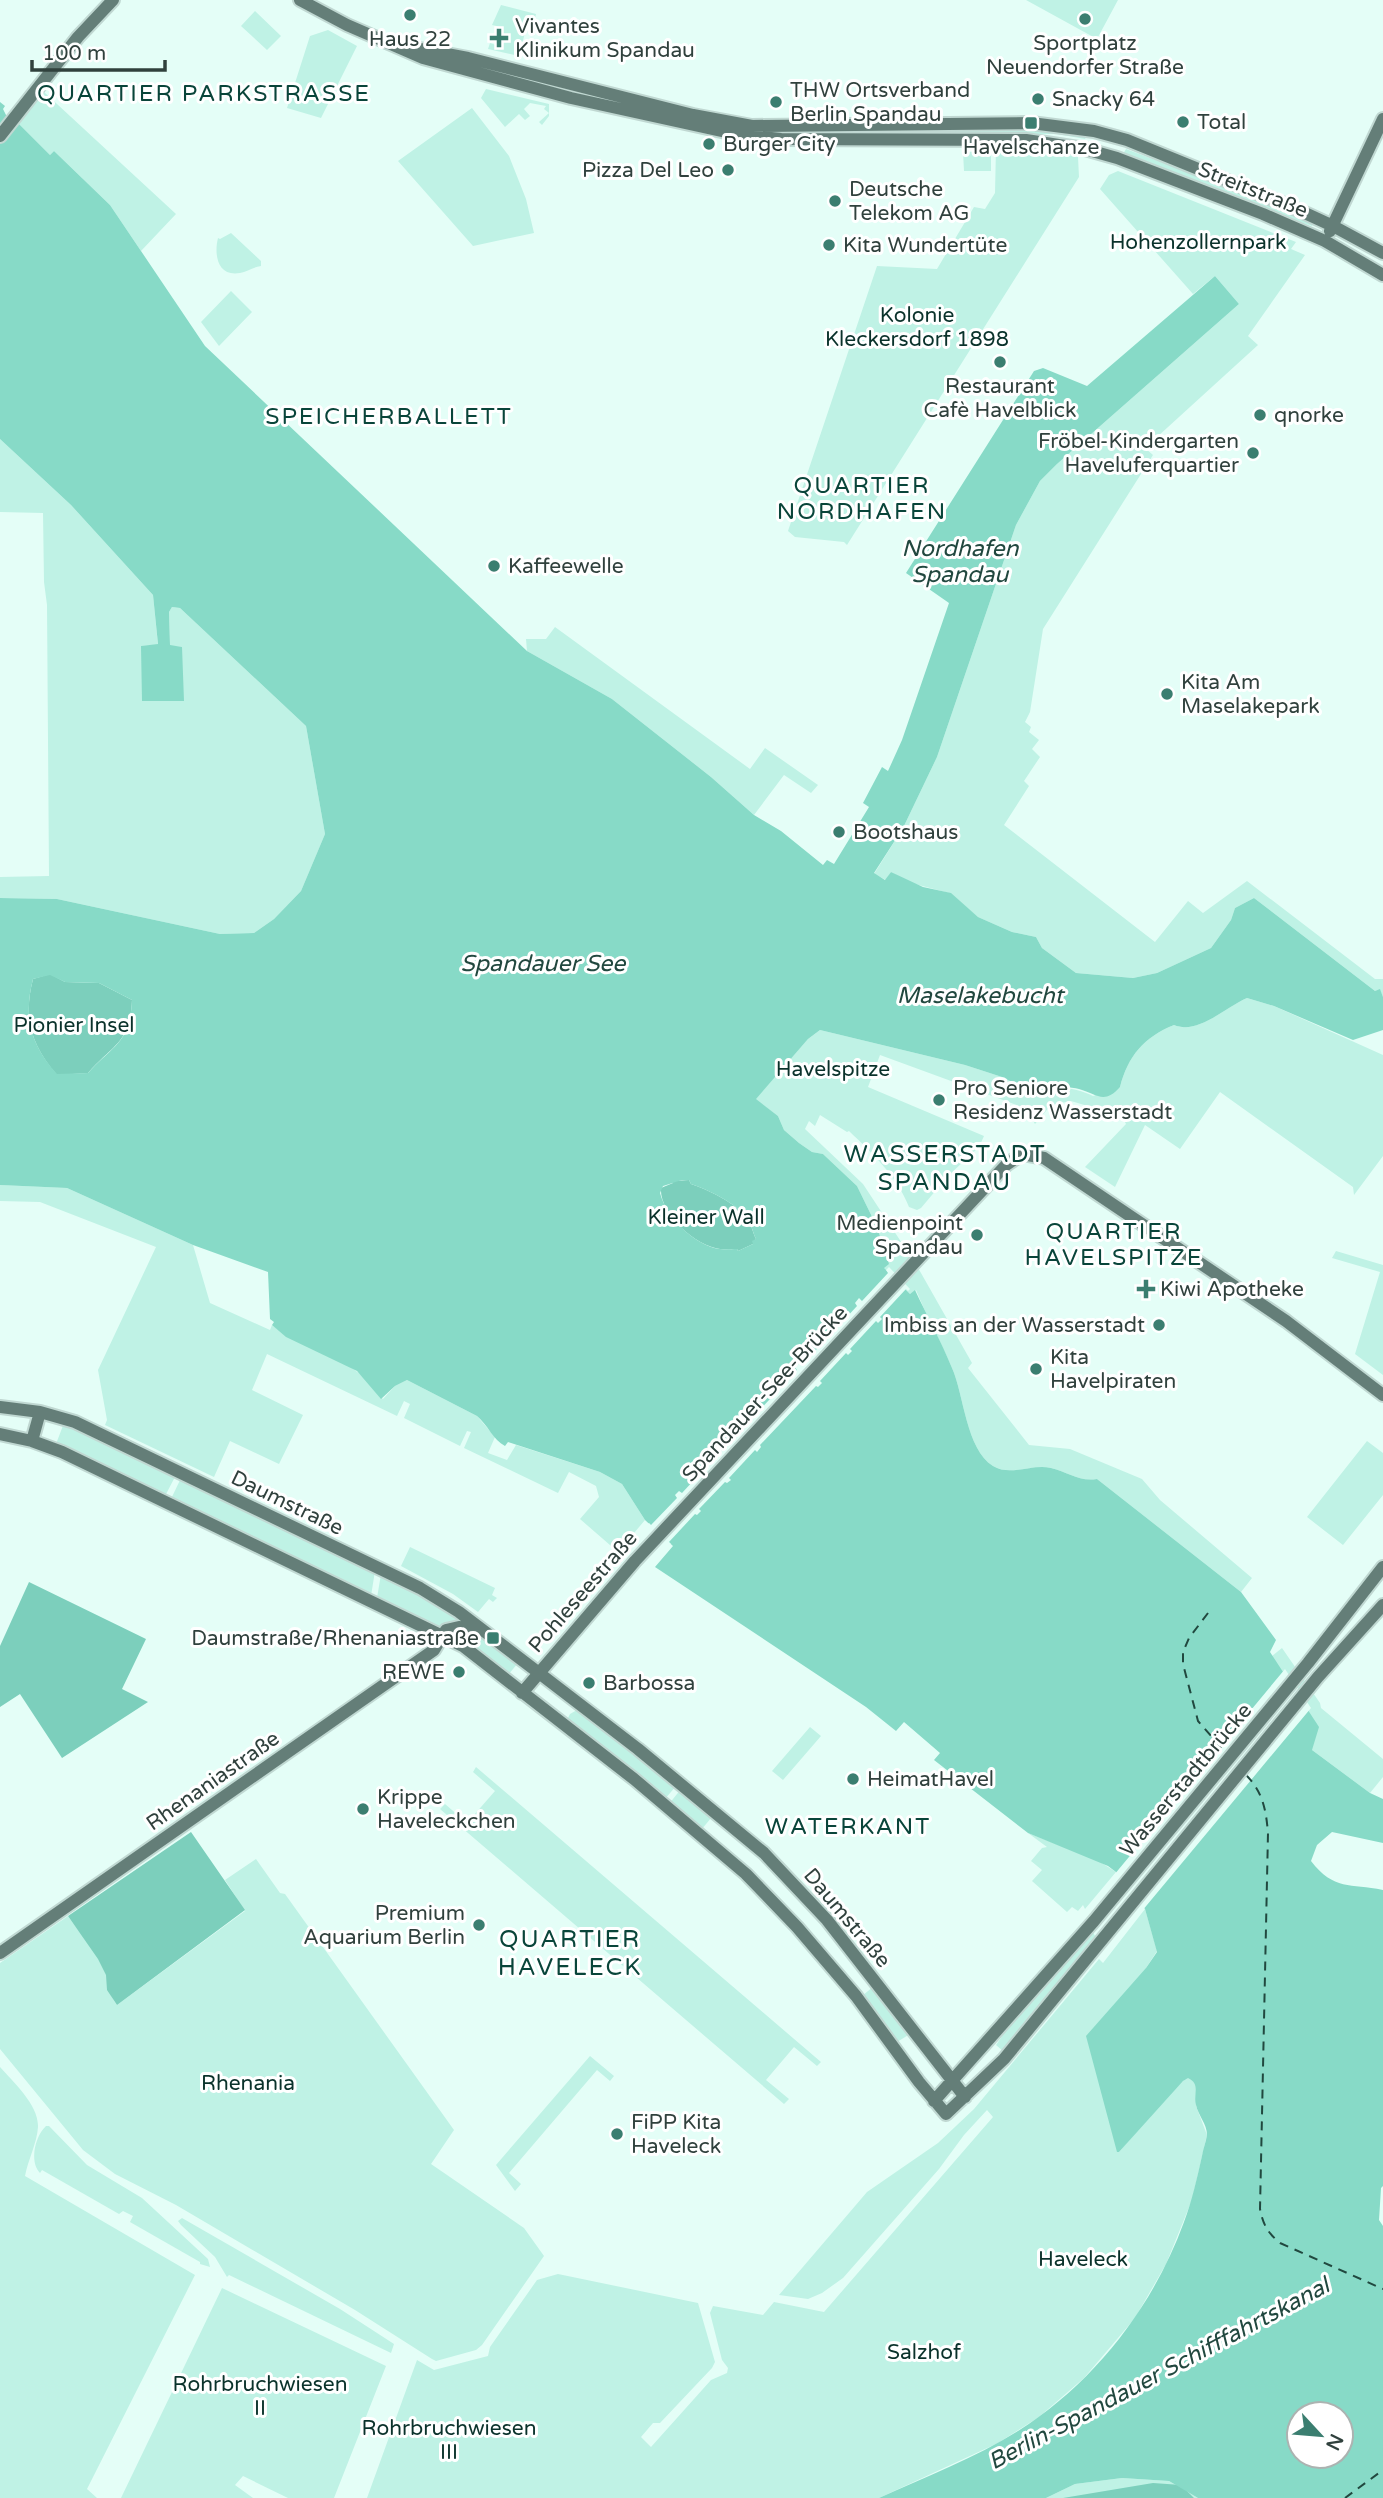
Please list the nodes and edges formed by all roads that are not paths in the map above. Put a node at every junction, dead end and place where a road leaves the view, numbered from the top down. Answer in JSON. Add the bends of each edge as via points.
{"nodes":[{"id":1,"x":113,"y":0,"type":"edge"},
{"id":2,"x":300,"y":0,"type":"edge"},
{"id":3,"x":454,"y":61,"type":"junction"},
{"id":4,"x":1383,"y":119,"type":"edge"},
{"id":5,"x":0,"y":136,"type":"edge"},
{"id":6,"x":1333,"y":226,"type":"junction"},
{"id":7,"x":1325,"y":241,"type":"junction"},
{"id":8,"x":1383,"y":253,"type":"edge"},
{"id":9,"x":1383,"y":275,"type":"edge"},
{"id":10,"x":1383,"y":1395,"type":"edge"},
{"id":11,"x":0,"y":1407,"type":"edge"},
{"id":12,"x":40,"y":1412,"type":"junction"},
{"id":13,"x":0,"y":1434,"type":"edge"},
{"id":14,"x":32,"y":1441,"type":"junction"},
{"id":15,"x":657,"y":1537,"type":"joint"},
{"id":16,"x":1383,"y":1567,"type":"edge"},
{"id":17,"x":1383,"y":1605,"type":"edge"},
{"id":18,"x":482,"y":1630,"type":"junction"},
{"id":19,"x":442,"y":1635,"type":"junction"},
{"id":20,"x":539,"y":1673,"type":"junction"},
{"id":21,"x":522,"y":1693,"type":"junction"},
{"id":22,"x":576,"y":1702,"type":"junction"},
{"id":23,"x":559,"y":1721,"type":"junction"},
{"id":24,"x":0,"y":1953,"type":"edge"},
{"id":25,"x":916,"y":2035,"type":"junction"},
{"id":26,"x":896,"y":2050,"type":"junction"},
{"id":27,"x":953,"y":2080,"type":"junction"},
{"id":28,"x":965,"y":2097,"type":"junction"},
{"id":29,"x":934,"y":2101,"type":"junction"}],
"edges":[{"from":1,"to":5,"type":"main road"},
{"from":2,"to":3,"type":"main road","via":[[423,58]]},
{"from":3,"to":6,"type":"main road","name":"Streitstraße","via":[[746,125],[1031,123],[1094,131]]},
{"from":3,"to":7,"type":"main road","name":"Streitstraße","via":[[577,99],[751,137],[1026,140],[1079,147]]},
{"from":4,"to":6,"type":"main road"},
{"from":6,"to":7,"type":"main road"},
{"from":6,"to":8,"type":"main road","name":"Streitstraße"},
{"from":7,"to":9,"type":"main road","name":"Streitstraße"},
{"from":10,"to":15,"type":"main road","name":"Spandauer-See-Brücke","via":[[1286,1321],[1044,1158],[1022,1154],[1006,1165]]},
{"from":11,"to":12,"type":"main road","name":"Daumstraße"},
{"from":12,"to":14,"type":"main road"},
{"from":12,"to":18,"type":"main road","name":"Daumstraße","via":[[75,1422],[420,1588]]},
{"from":13,"to":14,"type":"main road","name":"Daumstraße"},
{"from":14,"to":19,"type":"main road","name":"Daumstraße"},
{"from":15,"to":20,"type":"main road","name":"Pohleseestraße"},
{"from":16,"to":27,"type":"main road","name":"Wasserstadtbrücke","via":[[1094,1921]]},
{"from":17,"to":28,"type":"main road","name":"Wasserstadtbrücke","via":[[1318,1677],[1004,2059]]},
{"from":18,"to":19,"type":"main road","via":[[459,1627]]},
{"from":18,"to":20,"type":"main road","name":"Daumstraße"},
{"from":19,"to":21,"type":"main road","name":"Daumstraße"},
{"from":19,"to":24,"type":"main road","name":"Rhenaniastraße","via":[[434,1650]]},
{"from":20,"to":21,"type":"main road"},
{"from":20,"to":22,"type":"main road","name":"Daumstraße"},
{"from":21,"to":23,"type":"main road","name":"Daumstraße"},
{"from":22,"to":23,"type":"main road"},
{"from":22,"to":25,"type":"main road","name":"Daumstraße","via":[[764,1853],[827,1920]]},
{"from":23,"to":26,"type":"main road","name":"Daumstraße","via":[[752,1880],[845,1982]]},
{"from":25,"to":26,"type":"main road"},
{"from":25,"to":27,"type":"main road","name":"Daumstraße"},
{"from":26,"to":29,"type":"main road","name":"Daumstraße"},
{"from":27,"to":28,"type":"main road","name":"Daumstraße"},
{"from":27,"to":29,"type":"main road"},
{"from":28,"to":29,"type":"main road","via":[[946,2114]]}]}
